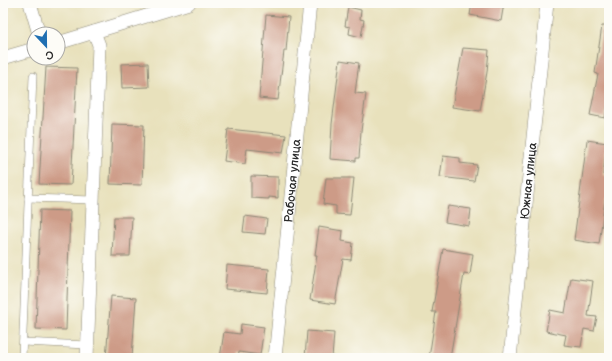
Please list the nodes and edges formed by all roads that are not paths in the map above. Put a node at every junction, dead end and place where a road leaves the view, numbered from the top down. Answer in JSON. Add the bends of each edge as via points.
{"nodes":[{"id":1,"x":30,"y":3,"type":"edge"},
{"id":2,"x":189,"y":3,"type":"edge"},
{"id":3,"x":310,"y":3,"type":"edge"},
{"id":4,"x":547,"y":3,"type":"edge"},
{"id":5,"x":37,"y":26,"type":"edge"},
{"id":6,"x":94,"y":32,"type":"junction"},
{"id":7,"x":66,"y":40,"type":"edge"},
{"id":8,"x":26,"y":52,"type":"edge"},
{"id":9,"x":3,"y":58,"type":"edge"},
{"id":10,"x":33,"y":76,"type":"dead end"},
{"id":11,"x":28,"y":198,"type":"junction"},
{"id":12,"x":93,"y":200,"type":"junction"},
{"id":13,"x":23,"y":342,"type":"junction"},
{"id":14,"x":87,"y":344,"type":"junction"},
{"id":15,"x":22,"y":358,"type":"edge"},
{"id":16,"x":87,"y":358,"type":"edge"},
{"id":17,"x":275,"y":358,"type":"edge"},
{"id":18,"x":510,"y":358,"type":"edge"}],
"edges":[{"from":1,"to":5,"type":"street"},
{"from":2,"to":6,"type":"street"},
{"from":3,"to":17,"type":"street","name":"Рабочая улица"},
{"from":4,"to":18,"type":"street","name":"Южная улица"},
{"from":6,"to":7,"type":"street"},
{"from":6,"to":12,"type":"street","via":[[99,45]]},
{"from":8,"to":9,"type":"street"},
{"from":10,"to":11,"type":"lane"},
{"from":11,"to":12,"type":"lane"},
{"from":11,"to":13,"type":"lane"},
{"from":12,"to":14,"type":"street"},
{"from":13,"to":14,"type":"lane"},
{"from":13,"to":15,"type":"lane"},
{"from":14,"to":16,"type":"street"}]}
